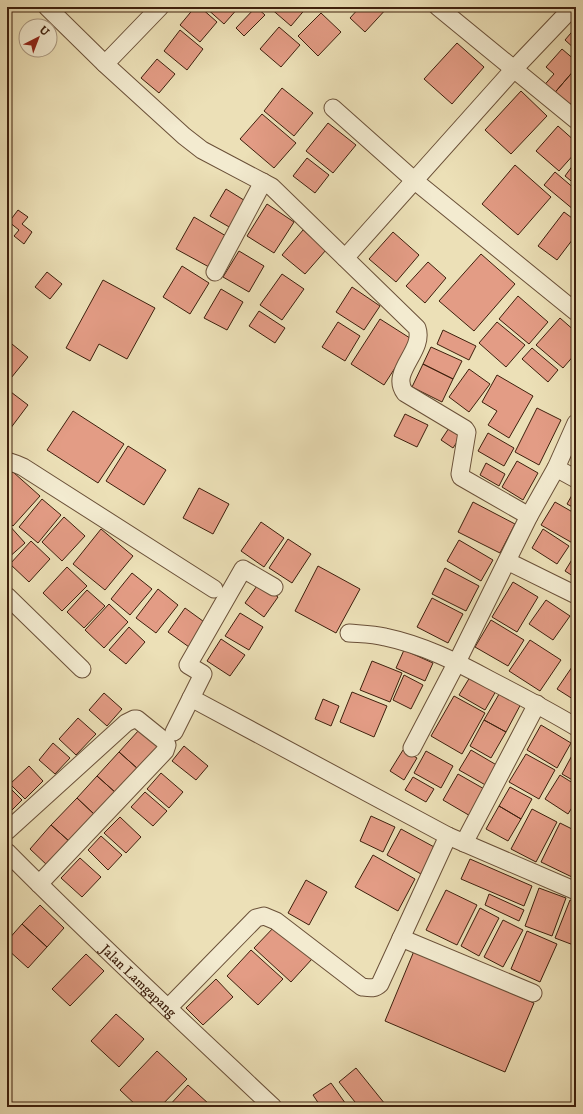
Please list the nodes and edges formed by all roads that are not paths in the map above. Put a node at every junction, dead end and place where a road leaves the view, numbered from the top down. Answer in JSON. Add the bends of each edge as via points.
{"nodes":[{"id":1,"x":47,"y":7,"type":"edge"},
{"id":2,"x":160,"y":7,"type":"edge"},
{"id":3,"x":438,"y":7,"type":"edge"},
{"id":4,"x":573,"y":7,"type":"edge"},
{"id":5,"x":105,"y":64,"type":"junction"},
{"id":6,"x":514,"y":69,"type":"junction"},
{"id":7,"x":333,"y":108,"type":"dead end"},
{"id":8,"x":576,"y":120,"type":"edge"},
{"id":9,"x":415,"y":181,"type":"junction"},
{"id":10,"x":264,"y":182,"type":"junction"},
{"id":11,"x":346,"y":258,"type":"junction"},
{"id":12,"x":215,"y":272,"type":"dead end"},
{"id":13,"x":576,"y":312,"type":"edge"},
{"id":14,"x":576,"y":423,"type":"edge"},
{"id":15,"x":7,"y":461,"type":"edge"},
{"id":16,"x":556,"y":468,"type":"junction"},
{"id":17,"x":576,"y":479,"type":"edge"},
{"id":18,"x":529,"y":516,"type":"junction"},
{"id":19,"x":507,"y":561,"type":"junction"},
{"id":20,"x":274,"y":587,"type":"dead end"},
{"id":21,"x":214,"y":589,"type":"dead end"},
{"id":22,"x":576,"y":595,"type":"edge"},
{"id":23,"x":7,"y":596,"type":"edge"},
{"id":24,"x":349,"y":633,"type":"dead end"},
{"id":25,"x":457,"y":662,"type":"junction"},
{"id":26,"x":82,"y":669,"type":"dead end"},
{"id":27,"x":191,"y":698,"type":"junction"},
{"id":28,"x":537,"y":704,"type":"junction"},
{"id":29,"x":576,"y":727,"type":"edge"},
{"id":30,"x":174,"y":732,"type":"dead end"},
{"id":31,"x":412,"y":748,"type":"dead end"},
{"id":32,"x":7,"y":831,"type":"edge"},
{"id":33,"x":448,"y":836,"type":"junction"},
{"id":34,"x":464,"y":843,"type":"junction"},
{"id":35,"x":7,"y":852,"type":"edge"},
{"id":36,"x":39,"y":884,"type":"junction"},
{"id":37,"x":576,"y":891,"type":"edge"},
{"id":38,"x":401,"y":938,"type":"junction"},
{"id":39,"x":533,"y":993,"type":"dead end"},
{"id":40,"x":168,"y":1008,"type":"junction"},
{"id":41,"x":273,"y":1107,"type":"edge"}],
"edges":[{"from":1,"to":5,"type":"street"},
{"from":2,"to":5,"type":"street"},
{"from":3,"to":6,"type":"street"},
{"from":4,"to":6,"type":"street"},
{"from":5,"to":10,"type":"street","via":[[193,144]]},
{"from":6,"to":8,"type":"street"},
{"from":6,"to":9,"type":"street"},
{"from":7,"to":9,"type":"street"},
{"from":9,"to":11,"type":"street"},
{"from":9,"to":13,"type":"street"},
{"from":10,"to":11,"type":"street","via":[[280,194]]},
{"from":10,"to":12,"type":"street"},
{"from":11,"to":18,"type":"street","via":[[417,328],[416,346],[400,377],[402,388],[405,393],[467,432],[460,474],[462,477]]},
{"from":14,"to":16,"type":"street"},
{"from":15,"to":21,"type":"street","via":[[23,467]]},
{"from":16,"to":17,"type":"street"},
{"from":16,"to":18,"type":"street"},
{"from":18,"to":19,"type":"street"},
{"from":19,"to":22,"type":"street"},
{"from":19,"to":25,"type":"street"},
{"from":20,"to":27,"type":"street","via":[[243,569],[188,665],[203,674]]},
{"from":23,"to":26,"type":"street"},
{"from":24,"to":25,"type":"street","via":[[408,643]]},
{"from":25,"to":28,"type":"street"},
{"from":25,"to":31,"type":"street"},
{"from":27,"to":30,"type":"street"},
{"from":27,"to":33,"type":"street"},
{"from":28,"to":29,"type":"street"},
{"from":28,"to":34,"type":"street"},
{"from":32,"to":36,"type":"street","via":[[126,723],[137,719],[164,740],[167,745],[165,751]]},
{"from":33,"to":34,"type":"street"},
{"from":33,"to":38,"type":"street"},
{"from":34,"to":37,"type":"street"},
{"from":35,"to":36,"type":"street","name":"Jalan Lamgapang"},
{"from":36,"to":40,"type":"street","name":"Jalan Lamgapang"},
{"from":38,"to":39,"type":"street"},
{"from":38,"to":40,"type":"street","via":[[380,984],[376,988],[368,988],[362,987],[276,921],[264,916],[256,918]]},
{"from":40,"to":41,"type":"street","name":"Jalan Lamgapang"}]}
